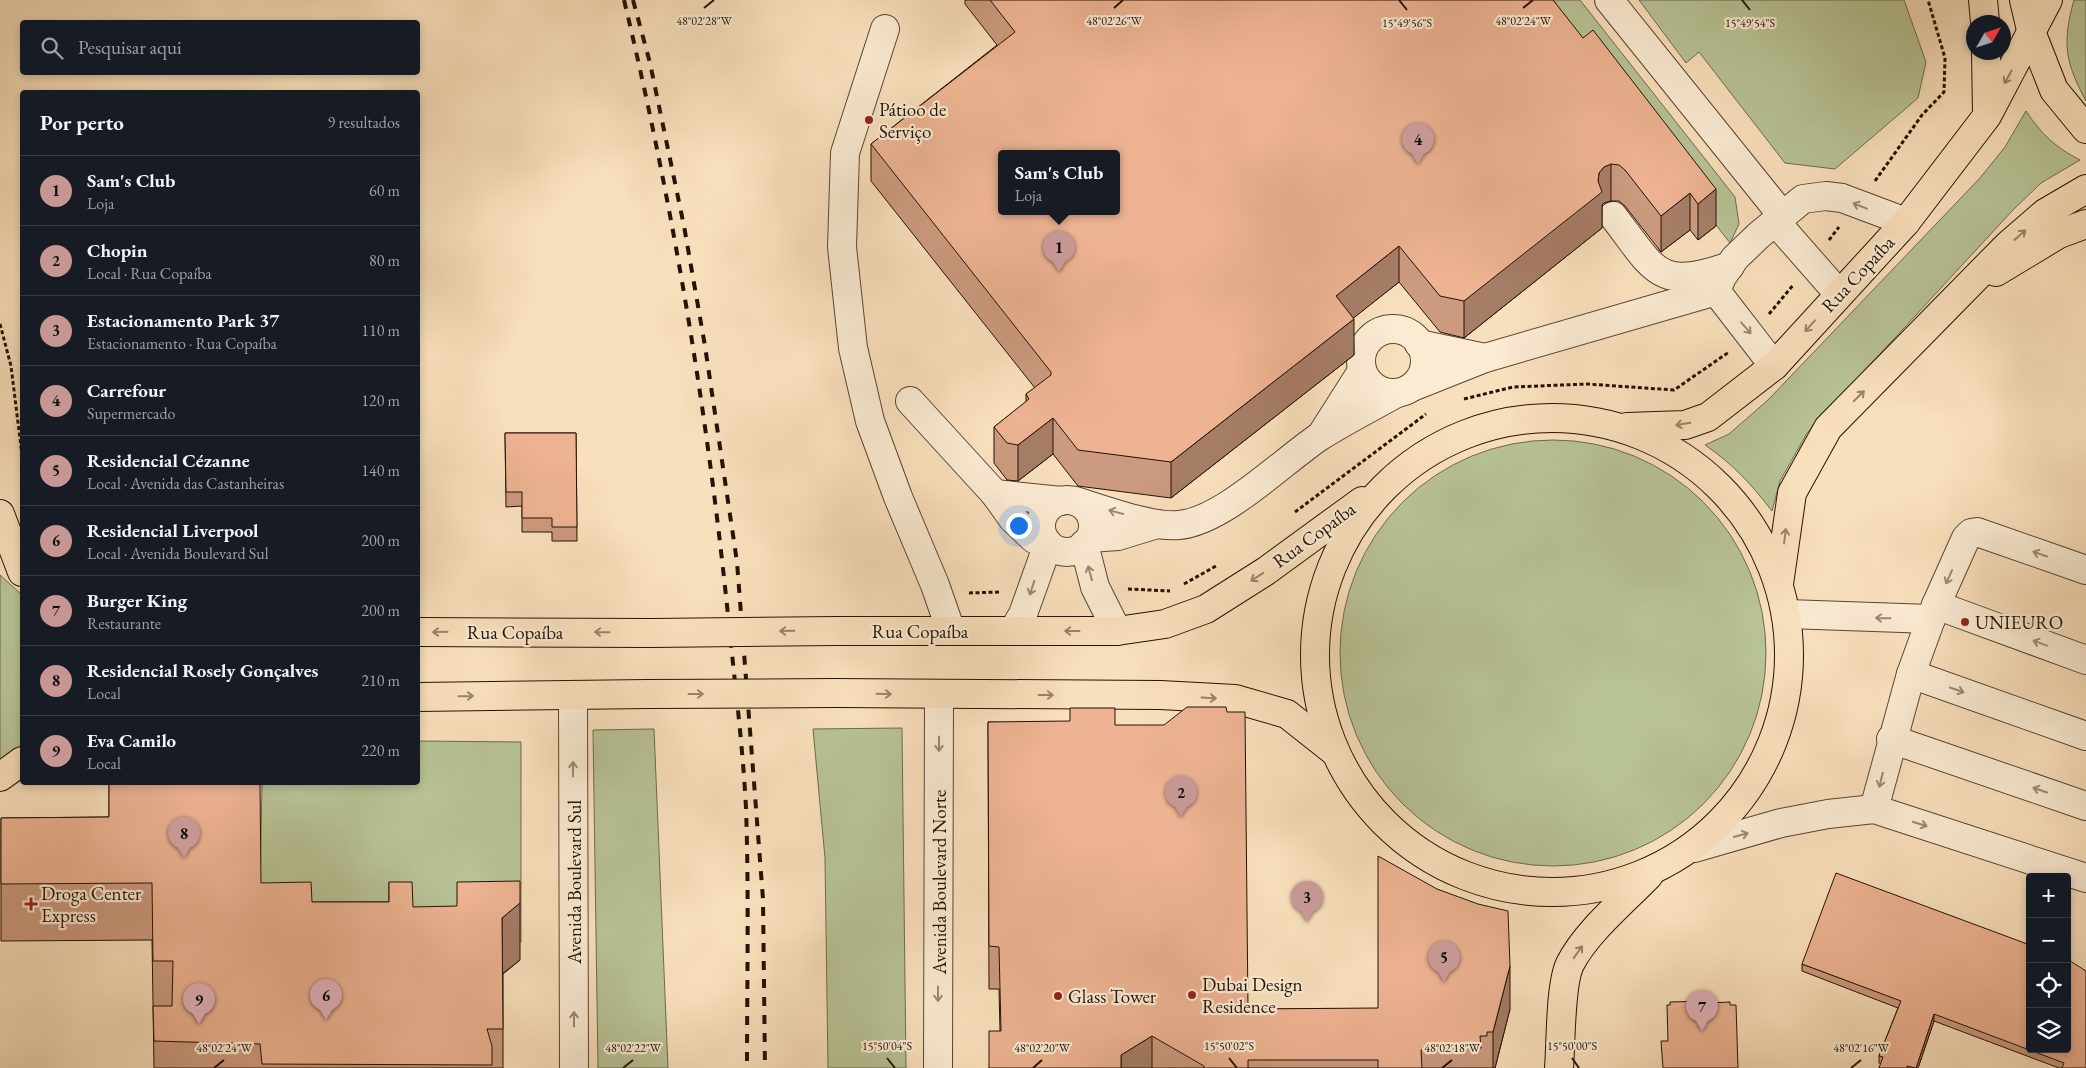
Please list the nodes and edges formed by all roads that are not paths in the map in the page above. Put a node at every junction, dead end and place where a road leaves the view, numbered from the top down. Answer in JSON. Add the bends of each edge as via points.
{"nodes":[{"id":1,"x":1609,"y":0,"type":"edge"},
{"id":2,"x":1983,"y":0,"type":"edge"},
{"id":3,"x":2024,"y":0,"type":"edge"},
{"id":4,"x":2048,"y":0,"type":"edge"},
{"id":5,"x":1984,"y":15,"type":"edge"},
{"id":6,"x":885,"y":29,"type":"dead end"},
{"id":7,"x":2032,"y":34,"type":"junction"},
{"id":8,"x":1986,"y":60,"type":"edge"},
{"id":9,"x":1987,"y":116,"type":"junction"},
{"id":10,"x":2086,"y":128,"type":"edge"},
{"id":11,"x":2086,"y":189,"type":"edge"},
{"id":12,"x":1778,"y":218,"type":"junction"},
{"id":13,"x":1906,"y":222,"type":"junction"},
{"id":14,"x":2086,"y":224,"type":"edge"},
{"id":15,"x":1730,"y":266,"type":"junction"},
{"id":16,"x":1712,"y":292,"type":"junction"},
{"id":17,"x":1960,"y":293,"type":"junction"},
{"id":18,"x":1839,"y":294,"type":"junction"},
{"id":19,"x":1419,"y":344,"type":"junction"},
{"id":20,"x":1359,"y":353,"type":"junction"},
{"id":21,"x":1484,"y":358,"type":"junction"},
{"id":22,"x":1774,"y":366,"type":"junction"},
{"id":23,"x":1404,"y":390,"type":"junction"},
{"id":24,"x":910,"y":401,"type":"dead end"},
{"id":25,"x":1620,"y":427,"type":"junction"},
{"id":26,"x":1320,"y":437,"type":"junction"},
{"id":27,"x":1382,"y":487,"type":"junction"},
{"id":28,"x":995,"y":494,"type":"junction"},
{"id":29,"x":1068,"y":501,"type":"junction"},
{"id":30,"x":0,"y":514,"type":"edge"},
{"id":31,"x":1157,"y":524,"type":"junction"},
{"id":32,"x":1087,"y":541,"type":"junction"},
{"id":33,"x":1047,"y":543,"type":"junction"},
{"id":34,"x":0,"y":562,"type":"edge"},
{"id":35,"x":20,"y":567,"type":"edge"},
{"id":36,"x":2086,"y":570,"type":"edge"},
{"id":37,"x":20,"y":577,"type":"edge"},
{"id":38,"x":1779,"y":584,"type":"junction"},
{"id":39,"x":1934,"y":612,"type":"junction"},
{"id":40,"x":1787,"y":614,"type":"junction"},
{"id":41,"x":950,"y":631,"type":"junction"},
{"id":42,"x":1013,"y":631,"type":"junction"},
{"id":43,"x":1117,"y":631,"type":"junction"},
{"id":44,"x":420,"y":632,"type":"edge"},
{"id":45,"x":2086,"y":660,"type":"edge"},
{"id":46,"x":1911,"y":674,"type":"junction"},
{"id":47,"x":939,"y":695,"type":"junction"},
{"id":48,"x":573,"y":696,"type":"junction"},
{"id":49,"x":420,"y":697,"type":"edge"},
{"id":50,"x":2086,"y":736,"type":"edge"},
{"id":51,"x":1891,"y":739,"type":"junction"},
{"id":52,"x":1334,"y":752,"type":"junction"},
{"id":53,"x":20,"y":762,"type":"edge"},
{"id":54,"x":0,"y":777,"type":"edge"},
{"id":55,"x":2086,"y":806,"type":"edge"},
{"id":56,"x":1874,"y":809,"type":"junction"},
{"id":57,"x":1694,"y":848,"type":"junction"},
{"id":58,"x":1650,"y":874,"type":"junction"},
{"id":59,"x":2086,"y":878,"type":"edge"},
{"id":60,"x":574,"y":1068,"type":"edge"},
{"id":61,"x":938,"y":1068,"type":"edge"},
{"id":62,"x":1559,"y":1068,"type":"edge"}],
"edges":[{"from":1,"to":12,"type":"street"},
{"from":2,"to":5,"type":"main road"},
{"from":3,"to":7,"type":"main road"},
{"from":4,"to":7,"type":"main road","name":"Rua Copaíba"},
{"from":6,"to":41,"type":"street","via":[[845,153],[842,247],[853,348],[870,420]]},
{"from":7,"to":9,"type":"main road","name":"Rua Copaíba","one_way":true},
{"from":7,"to":10,"type":"main road","via":[[2054,90]]},
{"from":8,"to":9,"type":"main road"},
{"from":9,"to":13,"type":"main road","name":"Rua Copaíba"},
{"from":17,"to":11,"type":"main road","one_way":true,"via":[[2045,213]]},
{"from":13,"to":12,"type":"street","one_way":true,"via":[[1842,198],[1826,196],[1803,199]]},
{"from":12,"to":15,"type":"street"},
{"from":12,"to":18,"type":"street"},
{"from":13,"to":18,"type":"main road","name":"Rua Copaíba"},
{"from":14,"to":17,"type":"main road","via":[[2059,234]]},
{"from":15,"to":16,"type":"street"},
{"from":15,"to":16,"type":"street","via":[[1706,275],[1679,278],[1663,275],[1609,220],[1641,268],[1662,283]]},
{"from":16,"to":21,"type":"street"},
{"from":16,"to":22,"type":"street","one_way":true},
{"from":38,"to":17,"type":"main road","one_way":true,"via":[[1792,493],[1828,428]]},
{"from":18,"to":22,"type":"main road","name":"Rua Copaíba","one_way":true},
{"from":19,"to":20,"type":"street","via":[[1404,331],[1379,325]]},
{"from":19,"to":21,"type":"street"},
{"from":19,"to":23,"type":"street","via":[[1425,362],[1423,372]]},
{"from":20,"to":23,"type":"street","via":[[1375,388]]},
{"from":20,"to":26,"type":"street"},
{"from":21,"to":23,"type":"street"},
{"from":22,"to":25,"type":"main road","name":"Rua Copaíba","one_way":true,"via":[[1708,417],[1685,425]]},
{"from":23,"to":26,"type":"street"},
{"from":24,"to":28,"type":"street"},
{"from":25,"to":27,"type":"main road","via":[[1557,416],[1492,424],[1432,448]]},
{"from":25,"to":38,"type":"main road","via":[[1673,451],[1719,486],[1755,532]]},
{"from":26,"to":31,"type":"street","via":[[1222,509],[1178,526]]},
{"from":27,"to":43,"type":"main road","name":"Rua Copaíba","one_way":true,"via":[[1266,571],[1206,609],[1165,624]]},
{"from":27,"to":52,"type":"main road","via":[[1340,545],[1317,612],[1315,684]]},
{"from":28,"to":29,"type":"street"},
{"from":28,"to":33,"type":"street","via":[[1012,519],[1034,539]]},
{"from":31,"to":29,"type":"street","one_way":true},
{"from":29,"to":32,"type":"street","via":[[1082,504],[1091,516],[1093,523]]},
{"from":29,"to":33,"type":"street","via":[[1052,505],[1044,512],[1042,532]]},
{"from":30,"to":35,"type":"main road"},
{"from":31,"to":32,"type":"street"},
{"from":32,"to":33,"type":"street","via":[[1083,547],[1069,552],[1054,549]]},
{"from":43,"to":32,"type":"street","one_way":true,"via":[[1094,587]]},
{"from":33,"to":42,"type":"street","one_way":true,"via":[[1023,614]]},
{"from":34,"to":37,"type":"main road"},
{"from":36,"to":39,"type":"street","one_way":true,"via":[[1977,532],[1971,533]]},
{"from":38,"to":40,"type":"main road"},
{"from":39,"to":40,"type":"street","one_way":true},
{"from":45,"to":39,"type":"street","one_way":true},
{"from":39,"to":46,"type":"street"},
{"from":40,"to":57,"type":"main road","via":[[1790,667],[1782,719],[1763,768],[1738,805]]},
{"from":41,"to":42,"type":"main road","name":"Rua Copaíba"},
{"from":41,"to":44,"type":"main road","name":"Rua Copaíba","one_way":true,"bridge":true},
{"from":43,"to":42,"type":"main road","name":"Rua Copaíba","one_way":true},
{"from":46,"to":50,"type":"street","one_way":true},
{"from":46,"to":51,"type":"street"},
{"from":48,"to":47,"type":"main road","one_way":true,"bridge":true},
{"from":47,"to":52,"type":"main road","one_way":true,"via":[[1160,695],[1235,699],[1287,714]]},
{"from":47,"to":61,"type":"street","name":"Avenida Boulevard Norte","one_way":true},
{"from":49,"to":48,"type":"main road","one_way":true},
{"from":60,"to":48,"type":"street","name":"Avenida Boulevard Sul","one_way":true},
{"from":55,"to":51,"type":"street","one_way":true},
{"from":51,"to":56,"type":"street","one_way":true},
{"from":52,"to":58,"type":"main road","via":[[1376,815],[1443,866],[1504,889],[1578,893]]},
{"from":53,"to":54,"type":"main road"},
{"from":57,"to":56,"type":"street","one_way":true,"via":[[1781,823]]},
{"from":56,"to":59,"type":"street","one_way":true},
{"from":57,"to":58,"type":"main road"},
{"from":62,"to":58,"type":"main road","one_way":true,"via":[[1569,965],[1589,936]]}]}
